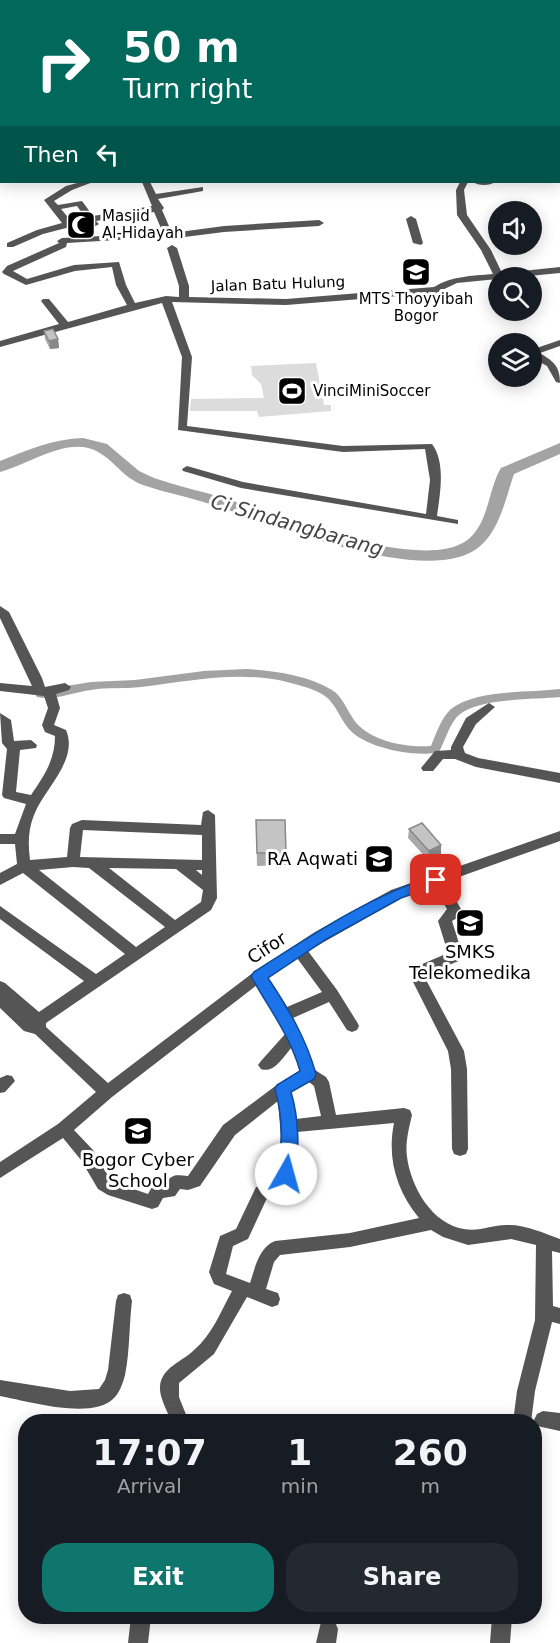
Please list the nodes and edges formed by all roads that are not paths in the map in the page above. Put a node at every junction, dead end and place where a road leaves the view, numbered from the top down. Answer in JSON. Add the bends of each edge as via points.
{"nodes":[{"id":1,"x":86,"y":183,"type":"edge"},
{"id":2,"x":148,"y":183,"type":"edge"},
{"id":3,"x":464,"y":183,"type":"edge"},
{"id":4,"x":200,"y":189,"type":"dead end"},
{"id":5,"x":155,"y":197,"type":"junction"},
{"id":6,"x":55,"y":208,"type":"junction"},
{"id":7,"x":159,"y":208,"type":"junction"},
{"id":8,"x":90,"y":219,"type":"junction"},
{"id":9,"x":411,"y":219,"type":"dead end"},
{"id":10,"x":319,"y":223,"type":"dead end"},
{"id":11,"x":50,"y":229,"type":"junction"},
{"id":12,"x":169,"y":236,"type":"junction"},
{"id":13,"x":98,"y":238,"type":"junction"},
{"id":14,"x":63,"y":243,"type":"junction"},
{"id":15,"x":418,"y":243,"type":"dead end"},
{"id":16,"x":10,"y":245,"type":"dead end"},
{"id":17,"x":172,"y":248,"type":"dead end"},
{"id":18,"x":83,"y":266,"type":"junction"},
{"id":19,"x":494,"y":267,"type":"edge"},
{"id":20,"x":560,"y":270,"type":"edge"},
{"id":21,"x":542,"y":271,"type":"edge"},
{"id":22,"x":488,"y":276,"type":"edge"},
{"id":23,"x":184,"y":298,"type":"junction"},
{"id":24,"x":166,"y":299,"type":"junction"},
{"id":25,"x":46,"y":301,"type":"dead end"},
{"id":26,"x":132,"y":306,"type":"junction"},
{"id":27,"x":66,"y":326,"type":"junction"},
{"id":28,"x":560,"y":343,"type":"edge"},
{"id":29,"x":0,"y":344,"type":"edge"},
{"id":30,"x":560,"y":380,"type":"edge"},
{"id":31,"x":187,"y":469,"type":"dead end"},
{"id":32,"x":431,"y":518,"type":"junction"},
{"id":33,"x":454,"y":522,"type":"dead end"},
{"id":34,"x":0,"y":610,"type":"edge"},
{"id":35,"x":0,"y":687,"type":"edge"},
{"id":36,"x":65,"y":687,"type":"dead end"},
{"id":37,"x":44,"y":691,"type":"junction"},
{"id":38,"x":489,"y":707,"type":"dead end"},
{"id":39,"x":0,"y":717,"type":"edge"},
{"id":40,"x":31,"y":745,"type":"dead end"},
{"id":41,"x":13,"y":746,"type":"junction"},
{"id":42,"x":459,"y":755,"type":"junction"},
{"id":43,"x":428,"y":768,"type":"dead end"},
{"id":44,"x":560,"y":778,"type":"edge"},
{"id":45,"x":5,"y":801,"type":"edge"},
{"id":46,"x":34,"y":801,"type":"junction"},
{"id":47,"x":208,"y":815,"type":"dead end"},
{"id":48,"x":208,"y":830,"type":"junction"},
{"id":49,"x":560,"y":836,"type":"edge"},
{"id":50,"x":22,"y":839,"type":"junction"},
{"id":51,"x":0,"y":840,"type":"edge"},
{"id":52,"x":73,"y":862,"type":"junction"},
{"id":53,"x":93,"y":862,"type":"junction"},
{"id":54,"x":178,"y":864,"type":"junction"},
{"id":55,"x":208,"y":865,"type":"junction"},
{"id":56,"x":24,"y":866,"type":"junction"},
{"id":57,"x":0,"y":880,"type":"edge"},
{"id":58,"x":436,"y":880,"type":"junction"},
{"id":59,"x":209,"y":887,"type":"junction"},
{"id":60,"x":0,"y":911,"type":"edge"},
{"id":61,"x":175,"y":927,"type":"junction"},
{"id":62,"x":299,"y":950,"type":"junction"},
{"id":63,"x":135,"y":954,"type":"junction"},
{"id":64,"x":259,"y":976,"type":"junction"},
{"id":65,"x":96,"y":982,"type":"junction"},
{"id":66,"x":0,"y":987,"type":"edge"},
{"id":67,"x":332,"y":994,"type":"junction"},
{"id":68,"x":0,"y":999,"type":"edge"},
{"id":69,"x":284,"y":1015,"type":"junction"},
{"id":70,"x":35,"y":1025,"type":"junction"},
{"id":71,"x":352,"y":1026,"type":"dead end"},
{"id":72,"x":294,"y":1034,"type":"junction"},
{"id":73,"x":266,"y":1065,"type":"dead end"},
{"id":74,"x":309,"y":1074,"type":"junction"},
{"id":75,"x":283,"y":1089,"type":"junction"},
{"id":76,"x":107,"y":1092,"type":"junction"},
{"id":77,"x":330,"y":1121,"type":"junction"},
{"id":78,"x":289,"y":1126,"type":"junction"},
{"id":79,"x":64,"y":1129,"type":"junction"},
{"id":80,"x":460,"y":1149,"type":"dead end"},
{"id":81,"x":2,"y":1165,"type":"edge"},
{"id":82,"x":434,"y":1222,"type":"junction"},
{"id":83,"x":552,"y":1243,"type":"edge"},
{"id":84,"x":250,"y":1290,"type":"junction"},
{"id":85,"x":272,"y":1299,"type":"dead end"},
{"id":86,"x":124,"y":1301,"type":"dead end"},
{"id":87,"x":552,"y":1314,"type":"edge"},
{"id":88,"x":0,"y":1388,"type":"edge"},
{"id":89,"x":177,"y":1414,"type":"edge"},
{"id":90,"x":523,"y":1414,"type":"edge"},
{"id":91,"x":140,"y":1624,"type":"edge"},
{"id":92,"x":501,"y":1624,"type":"edge"},
{"id":93,"x":138,"y":1643,"type":"edge"},
{"id":94,"x":500,"y":1643,"type":"edge"}],
"edges":[{"from":1,"to":6,"type":"street","via":[[49,200]]},
{"from":2,"to":5,"type":"street"},
{"from":3,"to":19,"type":"street","via":[[460,190],[462,215]]},
{"from":4,"to":5,"type":"street","via":[[168,191]]},
{"from":5,"to":7,"type":"street"},
{"from":6,"to":8,"type":"street","via":[[79,204]]},
{"from":6,"to":11,"type":"street","via":[[68,223]]},
{"from":7,"to":8,"type":"street"},
{"from":7,"to":12,"type":"street"},
{"from":8,"to":13,"type":"street"},
{"from":9,"to":15,"type":"street"},
{"from":10,"to":12,"type":"street"},
{"from":11,"to":14,"type":"street"},
{"from":11,"to":16,"type":"street"},
{"from":12,"to":13,"type":"street"},
{"from":13,"to":14,"type":"street"},
{"from":14,"to":18,"type":"street","via":[[63,250]]},
{"from":14,"to":18,"type":"street","via":[[7,272],[26,282]]},
{"from":17,"to":23,"type":"street"},
{"from":18,"to":26,"type":"street","via":[[116,264]]},
{"from":20,"to":21,"type":"street","name":"Jalan Batu Hulung"},
{"from":22,"to":23,"type":"street","name":"Jalan Batu Hulung","via":[[449,282],[436,290],[372,296],[267,302]]},
{"from":23,"to":24,"type":"street","name":"Jalan Batu Hulung"},
{"from":24,"to":26,"type":"street","name":"Jalan Batu Hulung"},
{"from":24,"to":32,"type":"street","via":[[187,357],[182,428],[343,449],[428,446],[436,480]]},
{"from":25,"to":27,"type":"street"},
{"from":26,"to":27,"type":"street","name":"Jalan Batu Hulung"},
{"from":27,"to":29,"type":"street","name":"Jalan Batu Hulung"},
{"from":28,"to":30,"type":"street","via":[[534,352],[550,364]]},
{"from":31,"to":32,"type":"street","via":[[242,485]]},
{"from":32,"to":33,"type":"street"},
{"from":34,"to":37,"type":"street"},
{"from":35,"to":37,"type":"street"},
{"from":36,"to":37,"type":"street"},
{"from":37,"to":46,"type":"street","via":[[54,708],[48,725],[61,733],[62,750],[53,775]]},
{"from":38,"to":42,"type":"street","via":[[471,721],[457,747]]},
{"from":39,"to":41,"type":"street","via":[[5,720],[8,744]]},
{"from":40,"to":41,"type":"street"},
{"from":41,"to":45,"type":"street"},
{"from":42,"to":43,"type":"street","via":[[440,754]]},
{"from":42,"to":44,"type":"street","via":[[476,762]]},
{"from":45,"to":46,"type":"street"},
{"from":46,"to":50,"type":"street"},
{"from":47,"to":48,"type":"street"},
{"from":48,"to":52,"type":"street","via":[[82,825],[77,828]]},
{"from":48,"to":55,"type":"street"},
{"from":49,"to":58,"type":"street","name":"Cifor"},
{"from":50,"to":51,"type":"street"},
{"from":50,"to":56,"type":"street"},
{"from":52,"to":53,"type":"street"},
{"from":52,"to":56,"type":"street"},
{"from":53,"to":54,"type":"street"},
{"from":53,"to":61,"type":"street"},
{"from":54,"to":55,"type":"street"},
{"from":54,"to":59,"type":"street"},
{"from":55,"to":59,"type":"street"},
{"from":56,"to":57,"type":"street"},
{"from":56,"to":63,"type":"street"},
{"from":58,"to":62,"type":"street","name":"Cifor","via":[[396,894]]},
{"from":58,"to":80,"type":"street","via":[[454,909],[445,921],[456,956],[418,972],[418,978],[456,1051]]},
{"from":59,"to":61,"type":"street","via":[[206,906]]},
{"from":60,"to":65,"type":"street"},
{"from":61,"to":63,"type":"street"},
{"from":62,"to":64,"type":"street","name":"Cifor"},
{"from":62,"to":67,"type":"street"},
{"from":63,"to":65,"type":"street"},
{"from":64,"to":69,"type":"street"},
{"from":64,"to":76,"type":"street","name":"Cifor"},
{"from":65,"to":70,"type":"street"},
{"from":66,"to":70,"type":"street"},
{"from":67,"to":69,"type":"street"},
{"from":67,"to":71,"type":"street"},
{"from":68,"to":70,"type":"street"},
{"from":69,"to":72,"type":"street"},
{"from":70,"to":76,"type":"street"},
{"from":72,"to":73,"type":"street"},
{"from":72,"to":74,"type":"street"},
{"from":74,"to":75,"type":"street"},
{"from":74,"to":77,"type":"street","via":[[321,1082]]},
{"from":75,"to":78,"type":"street"},
{"from":75,"to":79,"type":"street","via":[[230,1130],[194,1181],[176,1181],[169,1191],[159,1190],[152,1202],[104,1184],[87,1155]]},
{"from":76,"to":79,"type":"street","name":"Cifor"},
{"from":77,"to":78,"type":"street"},
{"from":77,"to":82,"type":"street","via":[[404,1115],[400,1165],[417,1204]]},
{"from":78,"to":84,"type":"street","via":[[283,1187],[262,1192],[242,1234],[226,1241],[218,1267],[216,1276],[220,1279]]},
{"from":79,"to":81,"type":"street","name":"Cifor"},
{"from":82,"to":83,"type":"street","via":[[459,1236],[477,1238],[511,1232]]},
{"from":82,"to":84,"type":"street","via":[[350,1240],[275,1248]]},
{"from":83,"to":87,"type":"street"},
{"from":84,"to":85,"type":"street"},
{"from":84,"to":89,"type":"street","via":[[208,1348],[172,1378],[170,1394]]},
{"from":86,"to":88,"type":"street","via":[[116,1369],[110,1389],[102,1397],[74,1399]]},
{"from":87,"to":90,"type":"street","via":[[540,1341]]},
{"from":91,"to":93,"type":"street"},
{"from":92,"to":94,"type":"street"}]}
